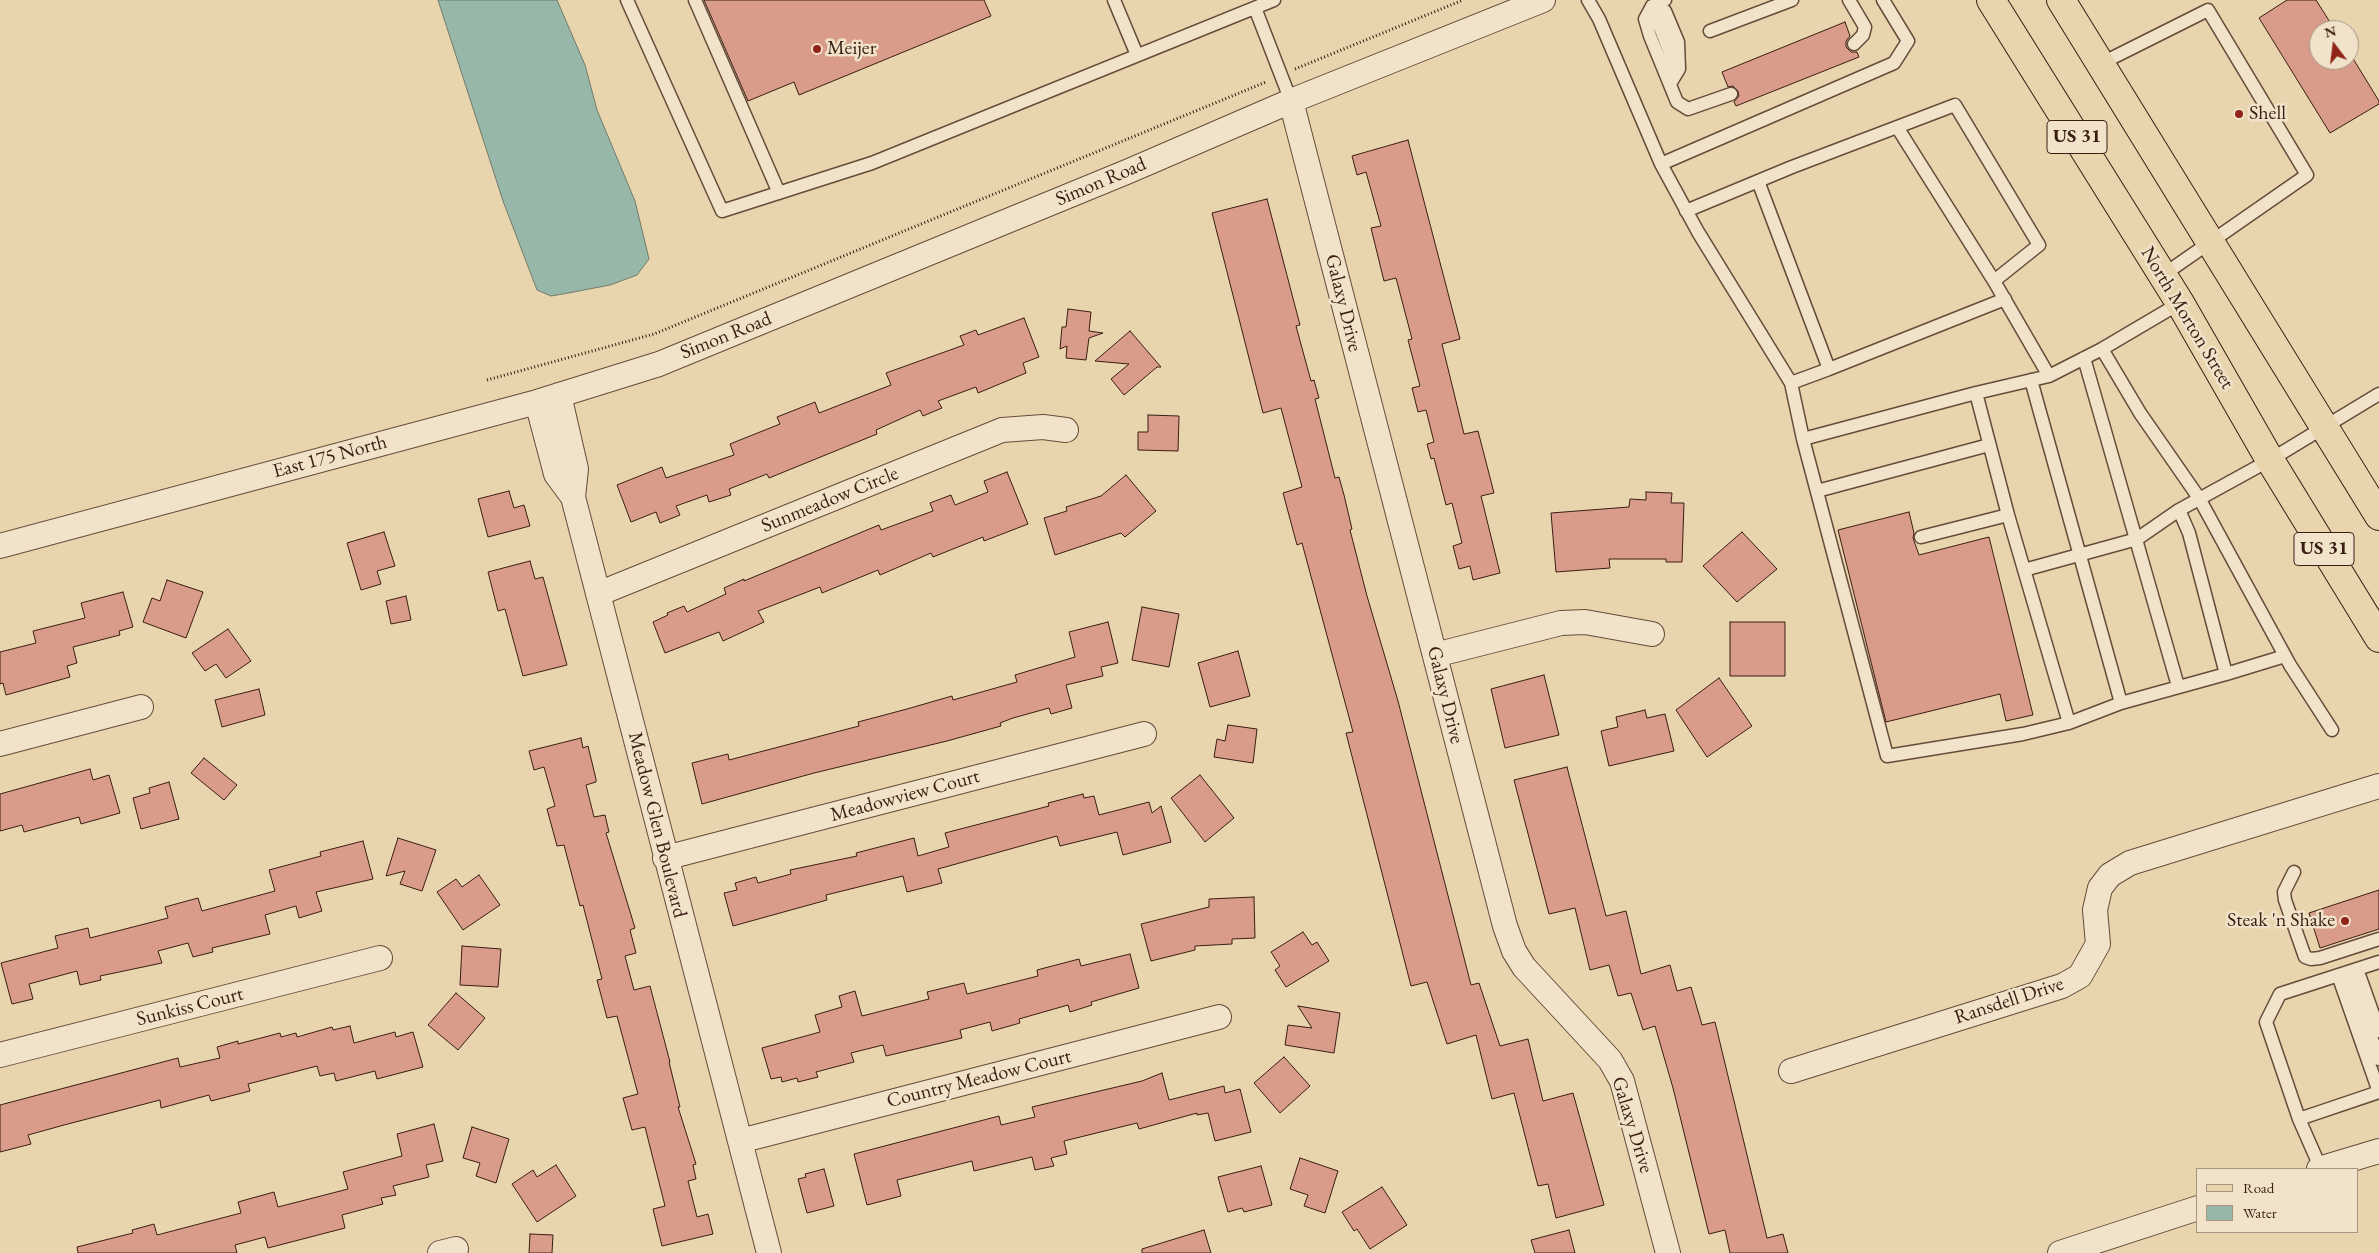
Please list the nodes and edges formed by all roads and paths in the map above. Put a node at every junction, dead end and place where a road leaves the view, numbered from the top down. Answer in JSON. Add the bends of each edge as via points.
{"nodes":[{"id":1,"x":627,"y":0,"type":"edge"},
{"id":2,"x":695,"y":0,"type":"edge"},
{"id":3,"x":1114,"y":0,"type":"edge"},
{"id":4,"x":1274,"y":0,"type":"edge"},
{"id":5,"x":1463,"y":0,"type":"edge"},
{"id":6,"x":1543,"y":0,"type":"edge"},
{"id":7,"x":1588,"y":0,"type":"edge"},
{"id":8,"x":1665,"y":0,"type":"edge"},
{"id":9,"x":1792,"y":0,"type":"edge"},
{"id":10,"x":1849,"y":0,"type":"edge"},
{"id":11,"x":1883,"y":0,"type":"edge"},
{"id":12,"x":1991,"y":0,"type":"edge"},
{"id":13,"x":2061,"y":0,"type":"edge"},
{"id":14,"x":1652,"y":6,"type":"junction"},
{"id":15,"x":1255,"y":8,"type":"junction"},
{"id":16,"x":1710,"y":32,"type":"dead end"},
{"id":17,"x":1854,"y":44,"type":"dead end"},
{"id":18,"x":1332,"y":54,"type":"dead end"},
{"id":19,"x":1137,"y":55,"type":"junction"},
{"id":20,"x":2100,"y":64,"type":"junction"},
{"id":21,"x":1670,"y":84,"type":"junction"},
{"id":22,"x":1239,"y":93,"type":"dead end"},
{"id":23,"x":1731,"y":94,"type":"dead end"},
{"id":24,"x":1291,"y":101,"type":"junction"},
{"id":25,"x":1897,"y":127,"type":"junction"},
{"id":26,"x":1661,"y":164,"type":"junction"},
{"id":27,"x":1758,"y":181,"type":"junction"},
{"id":28,"x":779,"y":193,"type":"junction"},
{"id":29,"x":1686,"y":211,"type":"junction"},
{"id":30,"x":2212,"y":243,"type":"junction"},
{"id":31,"x":2163,"y":274,"type":"junction"},
{"id":32,"x":1994,"y":281,"type":"junction"},
{"id":33,"x":2005,"y":300,"type":"junction"},
{"id":34,"x":2180,"y":303,"type":"junction"},
{"id":35,"x":2102,"y":348,"type":"junction"},
{"id":36,"x":2084,"y":358,"type":"junction"},
{"id":37,"x":659,"y":364,"type":"joint"},
{"id":38,"x":1829,"y":369,"type":"junction"},
{"id":39,"x":2049,"y":376,"type":"junction"},
{"id":40,"x":487,"y":380,"type":"dead end"},
{"id":41,"x":2031,"y":380,"type":"junction"},
{"id":42,"x":1791,"y":383,"type":"junction"},
{"id":43,"x":1976,"y":393,"type":"junction"},
{"id":44,"x":2379,"y":394,"type":"edge"},
{"id":45,"x":548,"y":399,"type":"junction"},
{"id":46,"x":2323,"y":427,"type":"junction"},
{"id":47,"x":1066,"y":430,"type":"dead end"},
{"id":48,"x":1803,"y":439,"type":"junction"},
{"id":49,"x":1989,"y":445,"type":"junction"},
{"id":50,"x":2270,"y":460,"type":"junction"},
{"id":51,"x":1817,"y":491,"type":"junction"},
{"id":52,"x":2199,"y":498,"type":"junction"},
{"id":53,"x":2180,"y":510,"type":"junction"},
{"id":54,"x":2008,"y":515,"type":"junction"},
{"id":55,"x":2379,"y":516,"type":"edge"},
{"id":56,"x":1921,"y":537,"type":"dead end"},
{"id":57,"x":2137,"y":539,"type":"junction"},
{"id":58,"x":0,"y":546,"type":"edge"},
{"id":59,"x":2079,"y":555,"type":"junction"},
{"id":60,"x":2024,"y":570,"type":"junction"},
{"id":61,"x":598,"y":594,"type":"junction"},
{"id":62,"x":1652,"y":634,"type":"dead end"},
{"id":63,"x":2379,"y":638,"type":"edge"},
{"id":64,"x":1435,"y":654,"type":"junction"},
{"id":65,"x":2286,"y":656,"type":"junction"},
{"id":66,"x":2226,"y":674,"type":"junction"},
{"id":67,"x":2178,"y":686,"type":"junction"},
{"id":68,"x":2121,"y":703,"type":"junction"},
{"id":69,"x":140,"y":708,"type":"dead end"},
{"id":70,"x":2069,"y":723,"type":"junction"},
{"id":71,"x":2332,"y":730,"type":"dead end"},
{"id":72,"x":1144,"y":734,"type":"dead end"},
{"id":73,"x":0,"y":744,"type":"edge"},
{"id":74,"x":2379,"y":786,"type":"edge"},
{"id":75,"x":665,"y":858,"type":"junction"},
{"id":76,"x":2294,"y":872,"type":"dead end"},
{"id":77,"x":2379,"y":939,"type":"edge"},
{"id":78,"x":380,"y":958,"type":"dead end"},
{"id":79,"x":2379,"y":962,"type":"edge"},
{"id":80,"x":2348,"y":972,"type":"junction"},
{"id":81,"x":1219,"y":1017,"type":"dead end"},
{"id":82,"x":2379,"y":1031,"type":"edge"},
{"id":83,"x":0,"y":1056,"type":"edge"},
{"id":84,"x":2379,"y":1059,"type":"edge"},
{"id":85,"x":1791,"y":1071,"type":"dead end"},
{"id":86,"x":2379,"y":1092,"type":"edge"},
{"id":87,"x":2299,"y":1119,"type":"junction"},
{"id":88,"x":740,"y":1141,"type":"junction"},
{"id":89,"x":2379,"y":1151,"type":"edge"},
{"id":90,"x":2320,"y":1168,"type":"edge"},
{"id":91,"x":2323,"y":1168,"type":"edge"},
{"id":92,"x":2196,"y":1209,"type":"edge"},
{"id":93,"x":769,"y":1253,"type":"edge"},
{"id":94,"x":1668,"y":1253,"type":"edge"},
{"id":95,"x":2060,"y":1253,"type":"edge"}],
"edges":[{"from":1,"to":28,"type":"lane","via":[[722,211]]},
{"from":2,"to":28,"type":"lane"},
{"from":3,"to":19,"type":"lane"},
{"from":4,"to":15,"type":"lane"},
{"from":5,"to":18,"type":"path"},
{"from":6,"to":24,"type":"street","name":"Simon Road"},
{"from":7,"to":26,"type":"lane"},
{"from":8,"to":14,"type":"lane"},
{"from":9,"to":16,"type":"lane"},
{"from":10,"to":17,"type":"lane","via":[[1866,27]]},
{"from":11,"to":26,"type":"lane","via":[[1908,41],[1894,63]]},
{"from":12,"to":31,"type":"main road","name":"North Morton Street","number":"US 31"},
{"from":13,"to":20,"type":"main road","number":"US 31"},
{"from":14,"to":21,"type":"lane","via":[[1645,20]]},
{"from":14,"to":21,"type":"lane","via":[[1665,11],[1678,42],[1679,69]]},
{"from":15,"to":19,"type":"lane"},
{"from":15,"to":24,"type":"lane"},
{"from":19,"to":28,"type":"lane","via":[[872,163]]},
{"from":20,"to":30,"type":"main road","number":"US 31"},
{"from":20,"to":30,"type":"lane","via":[[2208,10],[2308,175]]},
{"from":21,"to":23,"type":"lane","via":[[1677,102],[1688,109]]},
{"from":22,"to":40,"type":"path","via":[[654,334]]},
{"from":24,"to":37,"type":"street","name":"Simon Road"},
{"from":24,"to":64,"type":"street","name":"Galaxy Drive"},
{"from":25,"to":27,"type":"lane"},
{"from":25,"to":32,"type":"lane"},
{"from":25,"to":32,"type":"lane","via":[[1955,105],[2038,245]]},
{"from":26,"to":29,"type":"lane"},
{"from":27,"to":29,"type":"lane"},
{"from":27,"to":38,"type":"lane"},
{"from":29,"to":42,"type":"lane"},
{"from":30,"to":31,"type":"lane"},
{"from":30,"to":46,"type":"main road","number":"US 31"},
{"from":31,"to":34,"type":"main road","name":"North Morton Street","number":"US 31"},
{"from":32,"to":33,"type":"lane"},
{"from":33,"to":38,"type":"lane"},
{"from":33,"to":39,"type":"lane"},
{"from":34,"to":35,"type":"lane"},
{"from":34,"to":50,"type":"main road","name":"North Morton Street","number":"US 31"},
{"from":35,"to":36,"type":"lane"},
{"from":35,"to":52,"type":"lane","via":[[2140,413]]},
{"from":36,"to":39,"type":"lane"},
{"from":36,"to":57,"type":"lane"},
{"from":37,"to":45,"type":"street","name":"East 175 North"},
{"from":38,"to":42,"type":"lane"},
{"from":39,"to":41,"type":"lane"},
{"from":41,"to":43,"type":"lane"},
{"from":41,"to":59,"type":"lane"},
{"from":42,"to":48,"type":"lane"},
{"from":43,"to":48,"type":"lane"},
{"from":43,"to":49,"type":"lane"},
{"from":44,"to":46,"type":"lane"},
{"from":45,"to":58,"type":"street","name":"East 175 North"},
{"from":45,"to":61,"type":"street","name":"Meadow Glen Boulevard","via":[[556,474],[572,497]]},
{"from":46,"to":50,"type":"lane"},
{"from":46,"to":55,"type":"main road","number":"US 31"},
{"from":47,"to":61,"type":"street","name":"Sunmeadow Circle","via":[[1043,427],[1002,430]]},
{"from":48,"to":51,"type":"lane"},
{"from":49,"to":51,"type":"lane"},
{"from":49,"to":54,"type":"lane"},
{"from":50,"to":52,"type":"lane"},
{"from":50,"to":63,"type":"main road","name":"North Morton Street","number":"US 31"},
{"from":51,"to":70,"type":"lane","via":[[1887,756],[2023,734]]},
{"from":52,"to":53,"type":"lane"},
{"from":52,"to":65,"type":"lane"},
{"from":53,"to":57,"type":"lane"},
{"from":53,"to":66,"type":"lane"},
{"from":54,"to":56,"type":"lane"},
{"from":54,"to":60,"type":"lane"},
{"from":57,"to":59,"type":"lane"},
{"from":57,"to":67,"type":"lane"},
{"from":59,"to":60,"type":"lane"},
{"from":59,"to":68,"type":"lane"},
{"from":60,"to":70,"type":"lane"},
{"from":61,"to":75,"type":"street","name":"Meadow Glen Boulevard"},
{"from":62,"to":64,"type":"street","via":[[1585,622],[1561,623]]},
{"from":64,"to":94,"type":"street","name":"Galaxy Drive","via":[[1514,951],[1524,967],[1610,1060],[1622,1081]]},
{"from":65,"to":66,"type":"lane"},
{"from":65,"to":71,"type":"lane"},
{"from":66,"to":67,"type":"lane"},
{"from":67,"to":68,"type":"lane"},
{"from":68,"to":70,"type":"lane"},
{"from":69,"to":73,"type":"street"},
{"from":72,"to":75,"type":"street","name":"Meadowview Court"},
{"from":74,"to":85,"type":"street","name":"Ransdell Drive","via":[[2130,863],[2110,875],[2100,888],[2095,910],[2098,944],[2080,976],[2062,986]]},
{"from":75,"to":88,"type":"street","name":"Meadow Glen Boulevard"},
{"from":76,"to":77,"type":"lane","via":[[2284,892],[2284,900],[2305,957],[2320,958]]},
{"from":78,"to":83,"type":"street","name":"Sunkiss Court"},
{"from":79,"to":80,"type":"lane"},
{"from":80,"to":82,"type":"lane"},
{"from":80,"to":84,"type":"lane"},
{"from":80,"to":86,"type":"lane"},
{"from":80,"to":87,"type":"lane","via":[[2280,994],[2266,1022]]},
{"from":81,"to":88,"type":"street","name":"Country Meadow Court"},
{"from":86,"to":87,"type":"lane"},
{"from":87,"to":90,"type":"lane"},
{"from":88,"to":93,"type":"street","name":"Meadow Glen Boulevard"},
{"from":89,"to":91,"type":"street"},
{"from":92,"to":95,"type":"street"}]}
